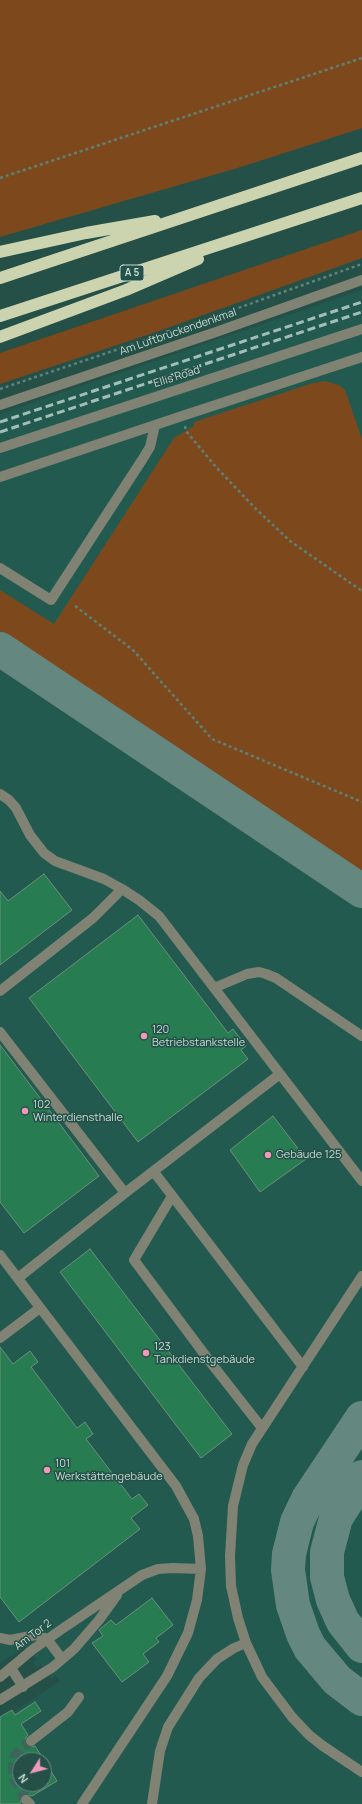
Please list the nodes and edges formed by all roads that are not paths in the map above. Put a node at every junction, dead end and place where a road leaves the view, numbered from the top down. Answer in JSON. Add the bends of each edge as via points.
{"nodes":[{"id":1,"x":362,"y":158,"type":"edge"},
{"id":2,"x":362,"y":198,"type":"edge"},
{"id":3,"x":197,"y":213,"type":"junction"},
{"id":4,"x":264,"y":230,"type":"junction"},
{"id":5,"x":0,"y":252,"type":"edge"},
{"id":6,"x":0,"y":278,"type":"edge"},
{"id":7,"x":362,"y":280,"type":"edge"},
{"id":8,"x":0,"y":316,"type":"edge"},
{"id":9,"x":362,"y":329,"type":"edge"},
{"id":10,"x":0,"y":338,"type":"edge"},
{"id":11,"x":362,"y":357,"type":"edge"},
{"id":12,"x":0,"y":405,"type":"edge"},
{"id":13,"x":155,"y":425,"type":"junction"},
{"id":14,"x":0,"y":448,"type":"edge"},
{"id":15,"x":0,"y":477,"type":"edge"},
{"id":16,"x":0,"y":568,"type":"edge"},
{"id":17,"x":0,"y":794,"type":"edge"},
{"id":18,"x":122,"y":889,"type":"junction"},
{"id":19,"x":214,"y":988,"type":"junction"},
{"id":20,"x":0,"y":991,"type":"edge"},
{"id":21,"x":0,"y":1032,"type":"edge"},
{"id":22,"x":362,"y":1036,"type":"edge"},
{"id":23,"x":280,"y":1074,"type":"junction"},
{"id":24,"x":154,"y":1172,"type":"junction"},
{"id":25,"x":362,"y":1181,"type":"edge"},
{"id":26,"x":125,"y":1193,"type":"junction"},
{"id":27,"x":172,"y":1196,"type":"junction"},
{"id":28,"x":0,"y":1255,"type":"edge"},
{"id":29,"x":362,"y":1276,"type":"edge"},
{"id":30,"x":18,"y":1278,"type":"junction"},
{"id":31,"x":40,"y":1308,"type":"junction"},
{"id":32,"x":0,"y":1338,"type":"edge"},
{"id":33,"x":303,"y":1368,"type":"junction"},
{"id":34,"x":262,"y":1428,"type":"junction"},
{"id":35,"x":201,"y":1569,"type":"junction"},
{"id":36,"x":121,"y":1590,"type":"junction"},
{"id":37,"x":0,"y":1638,"type":"edge"},
{"id":38,"x":48,"y":1639,"type":"junction"},
{"id":39,"x":246,"y":1643,"type":"junction"},
{"id":40,"x":62,"y":1659,"type":"junction"},
{"id":41,"x":11,"y":1668,"type":"junction"},
{"id":42,"x":0,"y":1676,"type":"edge"},
{"id":43,"x":23,"y":1687,"type":"junction"},
{"id":44,"x":79,"y":1697,"type":"dead end"},
{"id":45,"x":0,"y":1700,"type":"edge"},
{"id":46,"x":31,"y":1741,"type":"tunnel mouth"},
{"id":47,"x":362,"y":1772,"type":"edge"},
{"id":48,"x":82,"y":1804,"type":"edge"},
{"id":49,"x":152,"y":1804,"type":"edge"}],
"edges":[{"from":1,"to":3,"type":"highway"},
{"from":2,"to":4,"type":"highway","number":"A 5"},
{"from":3,"to":5,"type":"highway","via":[[86,232]]},
{"from":3,"to":6,"type":"highway"},
{"from":4,"to":8,"type":"highway","number":"A 5"},
{"from":4,"to":10,"type":"highway","number":"A 5","via":[[126,290]]},
{"from":7,"to":12,"type":"street","name":"Am Luftbrückendenkmal"},
{"from":9,"to":14,"type":"street","name":"Ellis Road"},
{"from":11,"to":13,"type":"street"},
{"from":13,"to":15,"type":"street"},
{"from":13,"to":16,"type":"street","via":[[150,447],[51,600]]},
{"from":17,"to":18,"type":"street","via":[[16,808],[30,835],[44,853],[55,861],[104,879]]},
{"from":18,"to":19,"type":"street","via":[[159,916]]},
{"from":18,"to":20,"type":"street","via":[[93,918]]},
{"from":19,"to":22,"type":"street","via":[[247,974],[266,974],[276,978]]},
{"from":19,"to":23,"type":"street"},
{"from":21,"to":26,"type":"street"},
{"from":23,"to":24,"type":"street"},
{"from":23,"to":25,"type":"street"},
{"from":24,"to":26,"type":"street"},
{"from":24,"to":27,"type":"street"},
{"from":26,"to":30,"type":"street"},
{"from":27,"to":33,"type":"street"},
{"from":27,"to":34,"type":"street","via":[[134,1260]]},
{"from":28,"to":30,"type":"street"},
{"from":29,"to":33,"type":"street"},
{"from":30,"to":31,"type":"street"},
{"from":31,"to":32,"type":"street"},
{"from":31,"to":35,"type":"street","via":[[94,1376],[186,1502],[198,1536]]},
{"from":33,"to":34,"type":"street"},
{"from":34,"to":39,"type":"street","via":[[243,1465],[233,1506],[231,1586]]},
{"from":35,"to":36,"type":"street","name":"Am Tor 2","via":[[158,1569],[142,1575]]},
{"from":35,"to":48,"type":"street","via":[[198,1600],[178,1657]]},
{"from":36,"to":38,"type":"street","name":"Am Tor 2"},
{"from":36,"to":40,"type":"street","via":[[99,1620]]},
{"from":37,"to":38,"type":"street","via":[[10,1640],[36,1636]]},
{"from":38,"to":40,"type":"street"},
{"from":38,"to":41,"type":"street","name":"Am Tor 2"},
{"from":39,"to":47,"type":"street","via":[[262,1677],[292,1717],[323,1746]]},
{"from":39,"to":49,"type":"street","via":[[217,1659],[200,1678],[168,1727],[160,1751]]},
{"from":40,"to":43,"type":"street"},
{"from":41,"to":42,"type":"street","name":"Am Tor 2"},
{"from":41,"to":43,"type":"street"},
{"from":43,"to":45,"type":"street"},
{"from":44,"to":46,"type":"street","via":[[68,1712]]}]}
